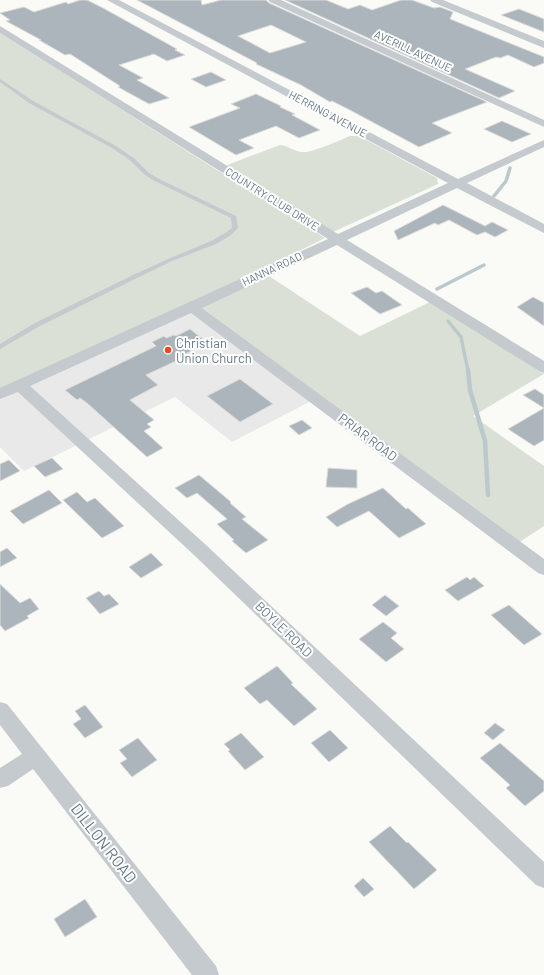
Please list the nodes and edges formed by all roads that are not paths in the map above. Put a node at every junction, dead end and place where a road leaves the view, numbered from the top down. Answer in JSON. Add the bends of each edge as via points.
{"nodes":[{"id":1,"x":112,"y":0,"type":"edge"},
{"id":2,"x":273,"y":0,"type":"edge"},
{"id":3,"x":435,"y":0,"type":"edge"},
{"id":4,"x":0,"y":29,"type":"edge"},
{"id":5,"x":544,"y":45,"type":"edge"},
{"id":6,"x":0,"y":80,"type":"edge"},
{"id":7,"x":544,"y":124,"type":"edge"},
{"id":8,"x":544,"y":143,"type":"edge"},
{"id":9,"x":457,"y":183,"type":"junction"},
{"id":10,"x":544,"y":229,"type":"edge"},
{"id":11,"x":337,"y":240,"type":"junction"},
{"id":12,"x":192,"y":307,"type":"junction"},
{"id":13,"x":0,"y":347,"type":"edge"},
{"id":14,"x":544,"y":368,"type":"edge"},
{"id":15,"x":20,"y":384,"type":"junction"},
{"id":16,"x":0,"y":394,"type":"edge"},
{"id":17,"x":544,"y":568,"type":"edge"},
{"id":18,"x":0,"y":710,"type":"edge"},
{"id":19,"x":36,"y":756,"type":"junction"},
{"id":20,"x":0,"y":779,"type":"edge"},
{"id":21,"x":544,"y":877,"type":"edge"},
{"id":22,"x":207,"y":975,"type":"edge"}],
"edges":[{"from":1,"to":9,"type":"street","name":"HERRING AVENUE"},
{"from":2,"to":7,"type":"street","name":"AVERILL AVENUE"},
{"from":3,"to":5,"type":"street"},
{"from":4,"to":11,"type":"street","name":"COUNTRY CLUB DRIVE"},
{"from":6,"to":13,"type":"lane","via":[[31,102],[114,147],[157,180],[234,217],[236,228],[207,246],[131,278],[26,331]]},
{"from":8,"to":9,"type":"street","name":"HANNA ROAD"},
{"from":9,"to":10,"type":"street","name":"HERRING AVENUE"},
{"from":9,"to":11,"type":"street","name":"HANNA ROAD"},
{"from":11,"to":12,"type":"street","name":"HANNA ROAD"},
{"from":11,"to":14,"type":"street","name":"COUNTRY CLUB DRIVE"},
{"from":12,"to":15,"type":"street","name":"HANNA ROAD"},
{"from":12,"to":17,"type":"street","name":"PRIAR ROAD"},
{"from":15,"to":16,"type":"street","name":"HANNA ROAD"},
{"from":15,"to":21,"type":"street","name":"BOYLE ROAD","via":[[200,550]]},
{"from":18,"to":19,"type":"street","name":"DILLON ROAD"},
{"from":19,"to":20,"type":"street"},
{"from":19,"to":22,"type":"street","name":"DILLON ROAD"}]}
